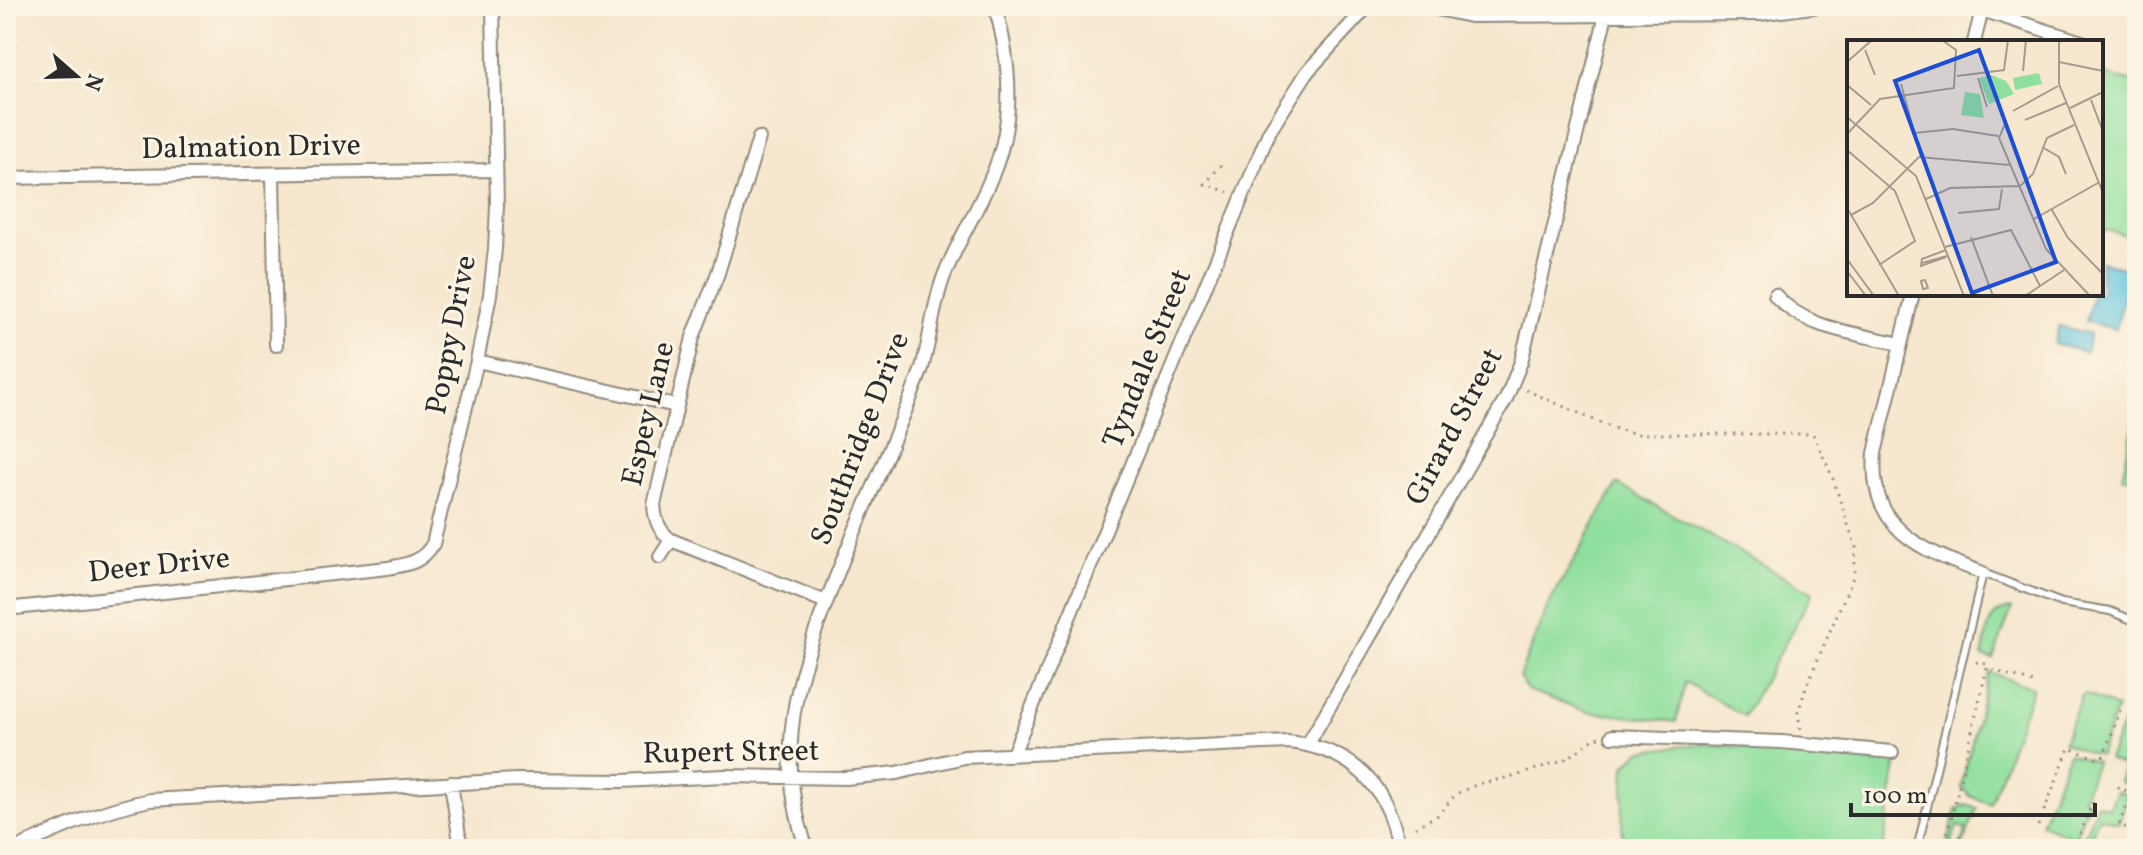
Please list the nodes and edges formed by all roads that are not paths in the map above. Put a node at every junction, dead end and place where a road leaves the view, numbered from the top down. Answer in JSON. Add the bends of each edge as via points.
{"nodes":[{"id":1,"x":493,"y":6,"type":"edge"},
{"id":2,"x":995,"y":6,"type":"edge"},
{"id":3,"x":1368,"y":6,"type":"edge"},
{"id":4,"x":1423,"y":6,"type":"edge"},
{"id":5,"x":1819,"y":6,"type":"edge"},
{"id":6,"x":1978,"y":7,"type":"edge"},
{"id":7,"x":1606,"y":15,"type":"junction"},
{"id":8,"x":1974,"y":40,"type":"edge"},
{"id":9,"x":2076,"y":40,"type":"edge"},
{"id":10,"x":759,"y":138,"type":"dead end"},
{"id":11,"x":496,"y":170,"type":"junction"},
{"id":12,"x":273,"y":174,"type":"junction"},
{"id":13,"x":6,"y":178,"type":"edge"},
{"id":14,"x":1775,"y":295,"type":"dead end"},
{"id":15,"x":1912,"y":296,"type":"edge"},
{"id":16,"x":1900,"y":344,"type":"junction"},
{"id":17,"x":276,"y":345,"type":"dead end"},
{"id":18,"x":477,"y":361,"type":"junction"},
{"id":19,"x":676,"y":406,"type":"junction"},
{"id":20,"x":671,"y":540,"type":"junction"},
{"id":21,"x":660,"y":557,"type":"dead end"},
{"id":22,"x":1983,"y":573,"type":"junction"},
{"id":23,"x":317,"y":576,"type":"joint"},
{"id":24,"x":826,"y":602,"type":"junction"},
{"id":25,"x":6,"y":609,"type":"edge"},
{"id":26,"x":2137,"y":622,"type":"edge"},
{"id":27,"x":1612,"y":736,"type":"road end"},
{"id":28,"x":1308,"y":744,"type":"junction"},
{"id":29,"x":1892,"y":752,"type":"dead end"},
{"id":30,"x":1013,"y":754,"type":"junction"},
{"id":31,"x":791,"y":777,"type":"junction"},
{"id":32,"x":451,"y":783,"type":"junction"},
{"id":33,"x":1399,"y":847,"type":"dead end"},
{"id":34,"x":15,"y":849,"type":"edge"},
{"id":35,"x":461,"y":849,"type":"edge"},
{"id":36,"x":807,"y":849,"type":"edge"},
{"id":37,"x":1917,"y":849,"type":"edge"}],
"edges":[{"from":1,"to":11,"type":"street","name":"Poppy Drive"},
{"from":2,"to":24,"type":"street","name":"Southridge Drive","via":[[1010,90],[1002,149],[942,281],[920,372]]},
{"from":3,"to":30,"type":"street","name":"Tyndale Street","via":[[1308,71],[1269,132]]},
{"from":4,"to":7,"type":"street","via":[[1470,16]]},
{"from":5,"to":7,"type":"street","via":[[1759,14]]},
{"from":6,"to":8,"type":"street"},
{"from":6,"to":9,"type":"street"},
{"from":7,"to":28,"type":"street","name":"Girard Street","via":[[1527,342],[1506,399]]},
{"from":10,"to":19,"type":"street","name":"Espey Lane","via":[[693,337]]},
{"from":11,"to":12,"type":"street","name":"Dalmation Drive"},
{"from":11,"to":18,"type":"street","name":"Poppy Drive","via":[[495,249]]},
{"from":12,"to":13,"type":"street","name":"Dalmation Drive"},
{"from":12,"to":17,"type":"street"},
{"from":14,"to":16,"type":"street","via":[[1815,323]]},
{"from":15,"to":16,"type":"street"},
{"from":16,"to":22,"type":"street","via":[[1875,453],[1877,492],[1909,540]]},
{"from":18,"to":19,"type":"street"},
{"from":18,"to":23,"type":"street","name":"Poppy Drive","via":[[426,555],[416,563]]},
{"from":19,"to":20,"type":"street","name":"Espey Lane","via":[[654,505],[659,529]]},
{"from":20,"to":21,"type":"street"},
{"from":20,"to":24,"type":"street"},
{"from":22,"to":26,"type":"lane","via":[[2062,603],[2110,611]]},
{"from":22,"to":37,"type":"lane"},
{"from":23,"to":25,"type":"street","name":"Deer Drive"},
{"from":24,"to":31,"type":"street","name":"Southridge Drive","via":[[795,695]]},
{"from":27,"to":29,"type":"street"},
{"from":28,"to":30,"type":"street","name":"Rupert Street"},
{"from":28,"to":33,"type":"street","name":"Rupert Street","via":[[1363,772],[1388,807]]},
{"from":30,"to":31,"type":"street","name":"Rupert Street","via":[[946,760],[884,776]]},
{"from":31,"to":32,"type":"street","name":"Rupert Street"},
{"from":31,"to":36,"type":"street","name":"Southridge Drive"},
{"from":32,"to":34,"type":"street","name":"Rupert Street","via":[[150,800],[83,817]]},
{"from":32,"to":35,"type":"street"}]}
